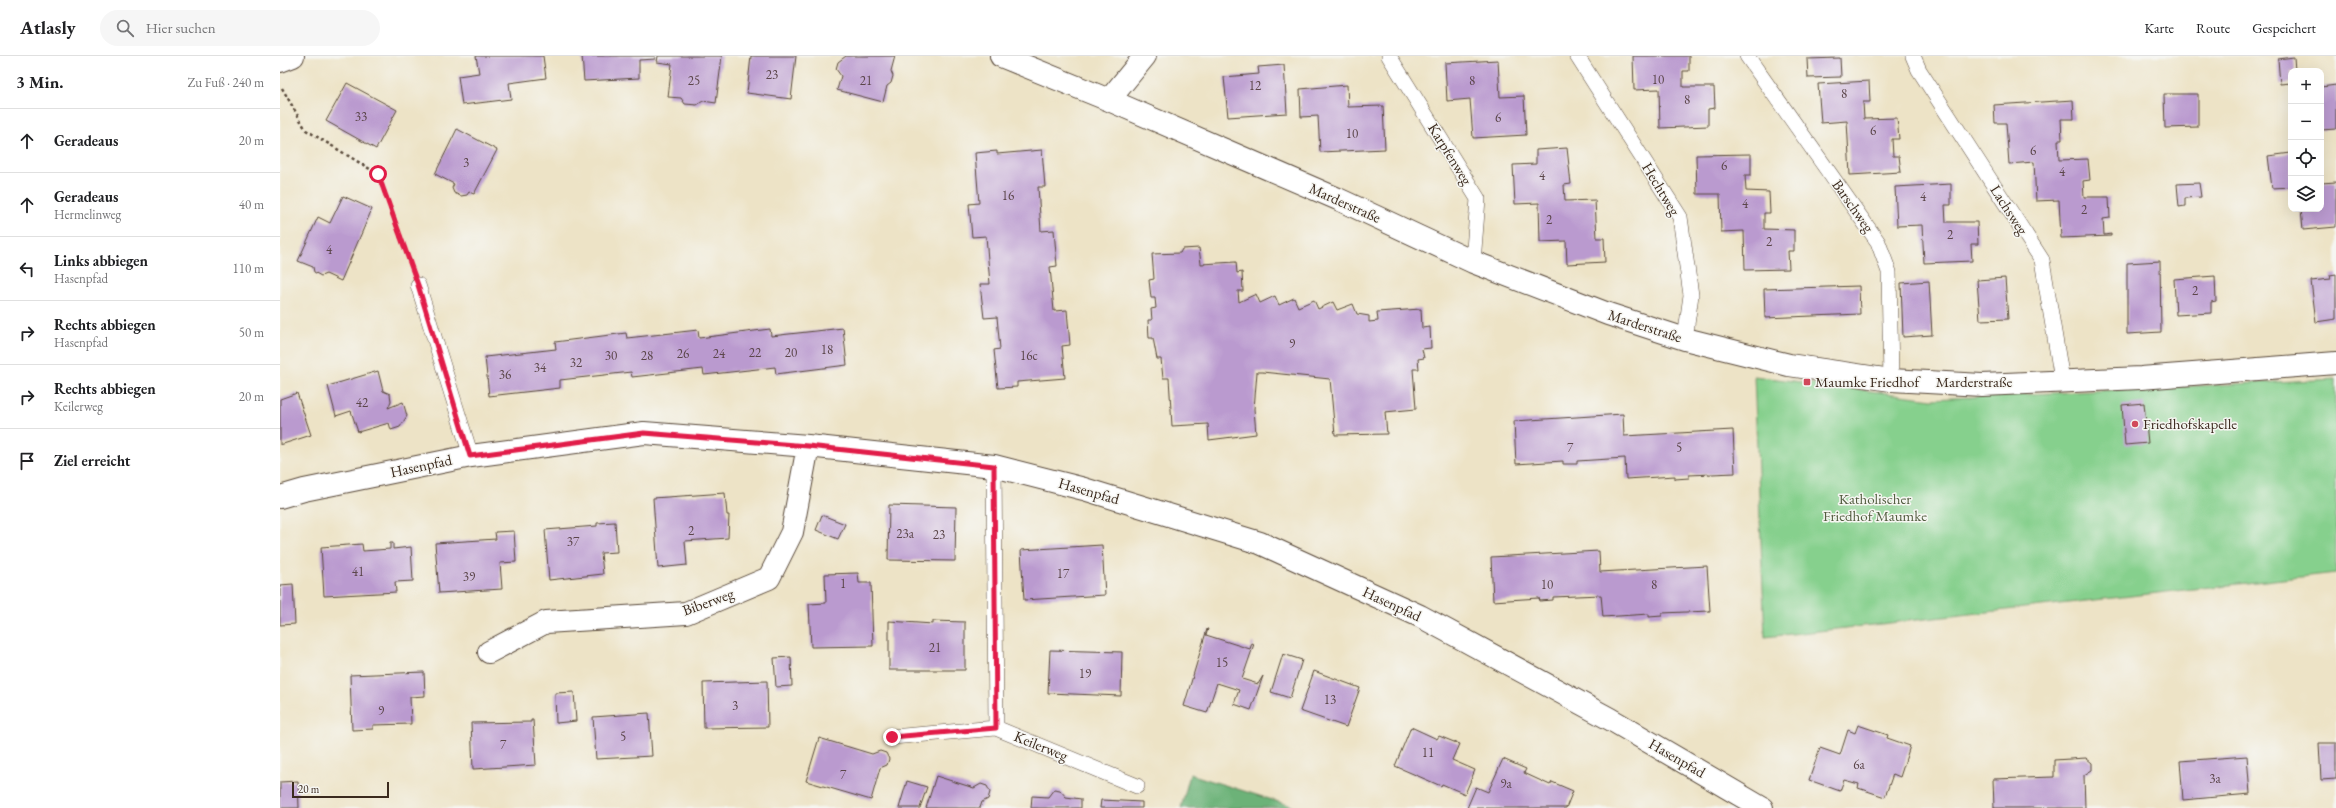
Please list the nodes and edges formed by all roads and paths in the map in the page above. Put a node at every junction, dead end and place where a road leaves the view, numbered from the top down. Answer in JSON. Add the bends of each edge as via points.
{"nodes":[{"id":1,"x":294,"y":56,"type":"edge"},
{"id":2,"x":1000,"y":56,"type":"edge"},
{"id":3,"x":1144,"y":56,"type":"edge"},
{"id":4,"x":1389,"y":56,"type":"edge"},
{"id":5,"x":1578,"y":56,"type":"edge"},
{"id":6,"x":1747,"y":56,"type":"edge"},
{"id":7,"x":1913,"y":56,"type":"edge"},
{"id":8,"x":280,"y":61,"type":"edge"},
{"id":9,"x":280,"y":84,"type":"edge"},
{"id":10,"x":1109,"y":100,"type":"junction"},
{"id":11,"x":1473,"y":262,"type":"junction"},
{"id":12,"x":418,"y":285,"type":"joint"},
{"id":13,"x":1685,"y":339,"type":"junction"},
{"id":14,"x":2336,"y":363,"type":"edge"},
{"id":15,"x":1891,"y":380,"type":"junction"},
{"id":16,"x":2062,"y":380,"type":"junction"},
{"id":17,"x":808,"y":446,"type":"junction"},
{"id":18,"x":470,"y":456,"type":"junction"},
{"id":19,"x":994,"y":466,"type":"junction"},
{"id":20,"x":280,"y":497,"type":"edge"},
{"id":21,"x":489,"y":652,"type":"dead end"},
{"id":22,"x":996,"y":728,"type":"junction"},
{"id":23,"x":892,"y":737,"type":"dead end"},
{"id":24,"x":1138,"y":786,"type":"dead end"},
{"id":25,"x":1762,"y":808,"type":"edge"}],
"edges":[{"from":1,"to":8,"type":"street"},
{"from":2,"to":10,"type":"street","name":"Marderstraße"},
{"from":3,"to":10,"type":"street"},
{"from":4,"to":11,"type":"lane","name":"Karpfenweg","via":[[1478,199]]},
{"from":5,"to":13,"type":"lane","name":"Hechtweg","via":[[1680,217],[1691,295]]},
{"from":6,"to":15,"type":"lane","name":"Barschweg","via":[[1878,242],[1889,272]]},
{"from":7,"to":16,"type":"lane","name":"Lachsweg","via":[[1918,70],[2042,260]]},
{"from":9,"to":12,"type":"path","via":[[306,130],[378,174]]},
{"from":10,"to":11,"type":"street","name":"Marderstraße","via":[[1338,199]]},
{"from":11,"to":13,"type":"street","name":"Marderstraße","via":[[1608,314]]},
{"from":12,"to":18,"type":"lane"},
{"from":13,"to":15,"type":"street","name":"Marderstraße","via":[[1789,365]]},
{"from":14,"to":16,"type":"street","name":"Marderstraße","via":[[2141,378]]},
{"from":15,"to":16,"type":"street","name":"Marderstraße","via":[[1982,385]]},
{"from":17,"to":18,"type":"street","name":"Hasenpfad","via":[[644,433]]},
{"from":17,"to":19,"type":"street","name":"Hasenpfad"},
{"from":17,"to":21,"type":"street","name":"Biberweg","via":[[792,532],[769,578],[686,613],[546,622]]},
{"from":18,"to":20,"type":"street","name":"Hasenpfad"},
{"from":19,"to":22,"type":"lane"},
{"from":19,"to":25,"type":"street","name":"Hasenpfad","via":[[1084,489],[1260,543],[1420,616],[1610,719]]},
{"from":22,"to":23,"type":"lane","name":"Keilerweg"},
{"from":22,"to":24,"type":"lane","name":"Keilerweg"}]}
